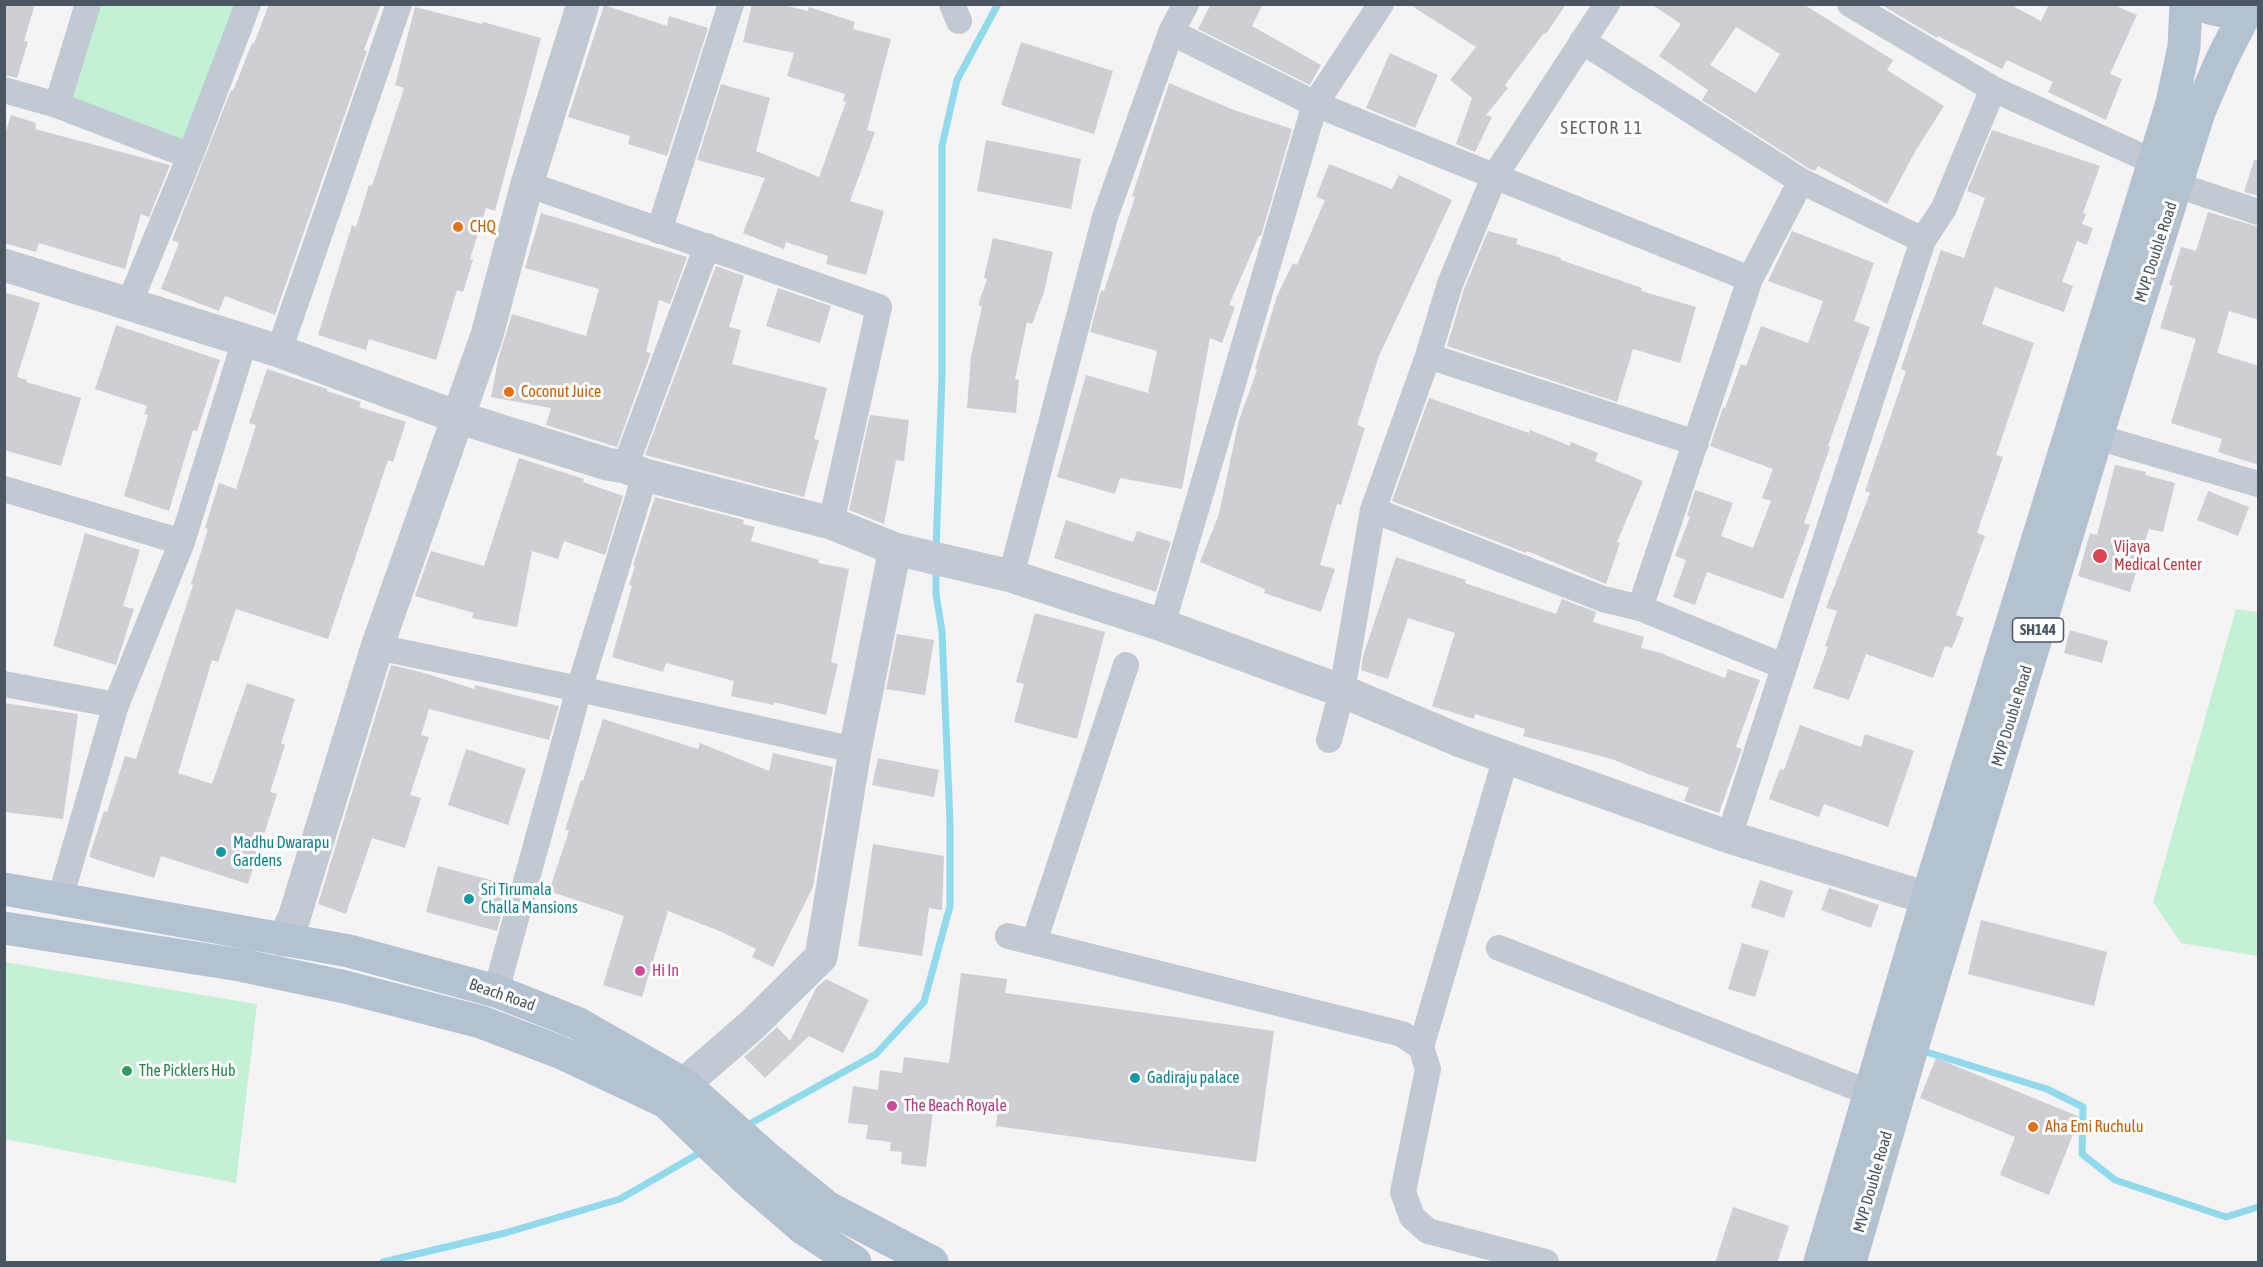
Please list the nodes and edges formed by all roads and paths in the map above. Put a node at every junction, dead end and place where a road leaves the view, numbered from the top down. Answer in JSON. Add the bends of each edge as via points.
{"nodes":[{"id":1,"x":88,"y":4,"type":"edge"},
{"id":2,"x":248,"y":4,"type":"edge"},
{"id":3,"x":399,"y":4,"type":"edge"},
{"id":4,"x":583,"y":4,"type":"edge"},
{"id":5,"x":731,"y":4,"type":"edge"},
{"id":6,"x":1186,"y":4,"type":"edge"},
{"id":7,"x":1381,"y":4,"type":"edge"},
{"id":8,"x":1606,"y":4,"type":"edge"},
{"id":9,"x":1850,"y":4,"type":"edge"},
{"id":10,"x":2186,"y":4,"type":"edge"},
{"id":11,"x":2200,"y":4,"type":"edge"},
{"id":12,"x":2245,"y":7,"type":"edge"},
{"id":13,"x":1171,"y":32,"type":"junction"},
{"id":14,"x":1582,"y":41,"type":"junction"},
{"id":15,"x":1993,"y":88,"type":"junction"},
{"id":16,"x":4,"y":90,"type":"edge"},
{"id":17,"x":1315,"y":104,"type":"junction"},
{"id":18,"x":57,"y":105,"type":"junction"},
{"id":19,"x":190,"y":156,"type":"junction"},
{"id":20,"x":2154,"y":162,"type":"junction"},
{"id":21,"x":1494,"y":177,"type":"junction"},
{"id":22,"x":1801,"y":181,"type":"junction"},
{"id":23,"x":527,"y":184,"type":"junction"},
{"id":24,"x":2177,"y":185,"type":"junction"},
{"id":25,"x":2259,"y":213,"type":"edge"},
{"id":26,"x":659,"y":231,"type":"junction"},
{"id":27,"x":1923,"y":240,"type":"junction"},
{"id":28,"x":707,"y":246,"type":"junction"},
{"id":29,"x":4,"y":266,"type":"edge"},
{"id":30,"x":1750,"y":279,"type":"junction"},
{"id":31,"x":129,"y":304,"type":"junction"},
{"id":32,"x":245,"y":340,"type":"junction"},
{"id":33,"x":279,"y":351,"type":"junction"},
{"id":34,"x":1428,"y":356,"type":"junction"},
{"id":35,"x":457,"y":417,"type":"junction"},
{"id":36,"x":2084,"y":433,"type":"junction"},
{"id":37,"x":1696,"y":443,"type":"junction"},
{"id":38,"x":635,"y":471,"type":"junction"},
{"id":39,"x":2259,"y":484,"type":"edge"},
{"id":40,"x":4,"y":489,"type":"edge"},
{"id":41,"x":1373,"y":510,"type":"junction"},
{"id":42,"x":831,"y":523,"type":"junction"},
{"id":43,"x":182,"y":542,"type":"junction"},
{"id":44,"x":908,"y":552,"type":"junction"},
{"id":45,"x":999,"y":574,"type":"junction"},
{"id":46,"x":1640,"y":608,"type":"junction"},
{"id":47,"x":1162,"y":626,"type":"junction"},
{"id":48,"x":377,"y":647,"type":"junction"},
{"id":49,"x":1126,"y":665,"type":"dead end"},
{"id":50,"x":1783,"y":666,"type":"junction"},
{"id":51,"x":4,"y":684,"type":"edge"},
{"id":52,"x":579,"y":689,"type":"junction"},
{"id":53,"x":1342,"y":691,"type":"junction"},
{"id":54,"x":116,"y":705,"type":"junction"},
{"id":55,"x":1329,"y":740,"type":"dead end"},
{"id":56,"x":855,"y":750,"type":"junction"},
{"id":57,"x":1506,"y":757,"type":"junction"},
{"id":58,"x":1729,"y":837,"type":"junction"},
{"id":59,"x":4,"y":889,"type":"edge"},
{"id":60,"x":60,"y":899,"type":"junction"},
{"id":61,"x":1941,"y":903,"type":"junction"},
{"id":62,"x":4,"y":928,"type":"edge"},
{"id":63,"x":1008,"y":936,"type":"dead end"},
{"id":64,"x":283,"y":940,"type":"junction"},
{"id":65,"x":1034,"y":942,"type":"junction"},
{"id":66,"x":1499,"y":948,"type":"dead end"},
{"id":67,"x":277,"y":972,"type":"junction"},
{"id":68,"x":496,"y":991,"type":"junction"},
{"id":69,"x":1421,"y":1047,"type":"junction"},
{"id":70,"x":675,"y":1093,"type":"junction"},
{"id":71,"x":1870,"y":1093,"type":"junction"},
{"id":72,"x":757,"y":1169,"type":"junction"},
{"id":73,"x":876,"y":1233,"type":"junction"},
{"id":74,"x":856,"y":1263,"type":"edge"},
{"id":75,"x":932,"y":1263,"type":"edge"},
{"id":76,"x":1546,"y":1263,"type":"edge"},
{"id":77,"x":1820,"y":1263,"type":"edge"},
{"id":78,"x":1850,"y":1263,"type":"edge"}],
"edges":[{"from":1,"to":18,"type":"street"},
{"from":2,"to":19,"type":"street"},
{"from":3,"to":33,"type":"street"},
{"from":4,"to":23,"type":"street"},
{"from":5,"to":26,"type":"street"},
{"from":6,"to":13,"type":"street"},
{"from":7,"to":17,"type":"street"},
{"from":8,"to":14,"type":"street"},
{"from":9,"to":15,"type":"street"},
{"from":10,"to":20,"type":"main road","name":"MVP Double Road","number":"SH144","via":[[2184,47]]},
{"from":11,"to":12,"type":"main road","number":"SH144","via":[[2216,12]]},
{"from":12,"to":24,"type":"main road","name":"MVP Double Road","number":"SH144","via":[[2199,112]]},
{"from":13,"to":17,"type":"street"},
{"from":13,"to":45,"type":"street","via":[[1105,217]]},
{"from":14,"to":21,"type":"street"},
{"from":14,"to":22,"type":"street"},
{"from":15,"to":20,"type":"street"},
{"from":15,"to":27,"type":"street","via":[[1944,208]]},
{"from":16,"to":18,"type":"street"},
{"from":17,"to":21,"type":"street"},
{"from":17,"to":47,"type":"street"},
{"from":18,"to":19,"type":"street"},
{"from":19,"to":31,"type":"street"},
{"from":20,"to":36,"type":"main road","name":"MVP Double Road","number":"SH144"},
{"from":21,"to":30,"type":"street"},
{"from":21,"to":34,"type":"street","via":[[1450,284]]},
{"from":22,"to":27,"type":"street"},
{"from":22,"to":30,"type":"street"},
{"from":23,"to":26,"type":"street"},
{"from":23,"to":35,"type":"street","via":[[487,335]]},
{"from":24,"to":25,"type":"street"},
{"from":24,"to":36,"type":"main road","name":"MVP Double Road","number":"SH144"},
{"from":26,"to":28,"type":"street"},
{"from":27,"to":50,"type":"street"},
{"from":28,"to":38,"type":"street"},
{"from":28,"to":42,"type":"street","via":[[879,307]]},
{"from":29,"to":31,"type":"street"},
{"from":30,"to":37,"type":"street"},
{"from":31,"to":32,"type":"street"},
{"from":32,"to":33,"type":"street"},
{"from":32,"to":43,"type":"street"},
{"from":33,"to":35,"type":"street"},
{"from":34,"to":37,"type":"street"},
{"from":34,"to":41,"type":"street"},
{"from":35,"to":38,"type":"street"},
{"from":35,"to":48,"type":"street"},
{"from":36,"to":39,"type":"street"},
{"from":36,"to":61,"type":"main road","name":"MVP Double Road","number":"SH144"},
{"from":37,"to":46,"type":"street"},
{"from":38,"to":42,"type":"street"},
{"from":38,"to":52,"type":"street"},
{"from":40,"to":43,"type":"street"},
{"from":41,"to":46,"type":"street","via":[[1603,600]]},
{"from":41,"to":53,"type":"street"},
{"from":42,"to":44,"type":"street"},
{"from":43,"to":54,"type":"street"},
{"from":44,"to":45,"type":"street"},
{"from":44,"to":56,"type":"street"},
{"from":45,"to":47,"type":"street"},
{"from":46,"to":50,"type":"street"},
{"from":47,"to":53,"type":"street"},
{"from":48,"to":52,"type":"street"},
{"from":48,"to":64,"type":"street","via":[[294,918]]},
{"from":49,"to":65,"type":"street"},
{"from":50,"to":58,"type":"street"},
{"from":51,"to":54,"type":"street"},
{"from":52,"to":56,"type":"street"},
{"from":52,"to":68,"type":"street"},
{"from":53,"to":55,"type":"street"},
{"from":53,"to":57,"type":"street"},
{"from":54,"to":60,"type":"street"},
{"from":56,"to":70,"type":"street","via":[[821,957]]},
{"from":57,"to":58,"type":"street"},
{"from":57,"to":69,"type":"street"},
{"from":58,"to":61,"type":"street"},
{"from":59,"to":60,"type":"main road","name":"Beach Road"},
{"from":60,"to":64,"type":"main road","name":"Beach Road"},
{"from":61,"to":71,"type":"main road","name":"MVP Double Road","number":"SH144"},
{"from":61,"to":78,"type":"main road","name":"MVP Double Road","number":"SH144"},
{"from":62,"to":67,"type":"main road","name":"Beach Road"},
{"from":63,"to":65,"type":"street"},
{"from":64,"to":67,"type":"street"},
{"from":64,"to":68,"type":"main road","name":"Beach Road","via":[[349,951]]},
{"from":65,"to":69,"type":"street","via":[[1402,1034]]},
{"from":66,"to":71,"type":"street"},
{"from":67,"to":70,"type":"main road","name":"Beach Road","via":[[481,1022]]},
{"from":68,"to":70,"type":"main road","name":"Beach Road","via":[[577,1023]]},
{"from":69,"to":76,"type":"street","via":[[1428,1069],[1403,1192],[1412,1217],[1428,1231]]},
{"from":70,"to":72,"type":"main road","name":"Beach Road"},
{"from":71,"to":77,"type":"main road","name":"MVP Double Road","number":"SH144"},
{"from":72,"to":73,"type":"main road","name":"Beach Road"},
{"from":72,"to":74,"type":"main road","name":"Beach Road","via":[[804,1229]]},
{"from":73,"to":74,"type":"main road"},
{"from":73,"to":75,"type":"main road","name":"Beach Road"}]}
